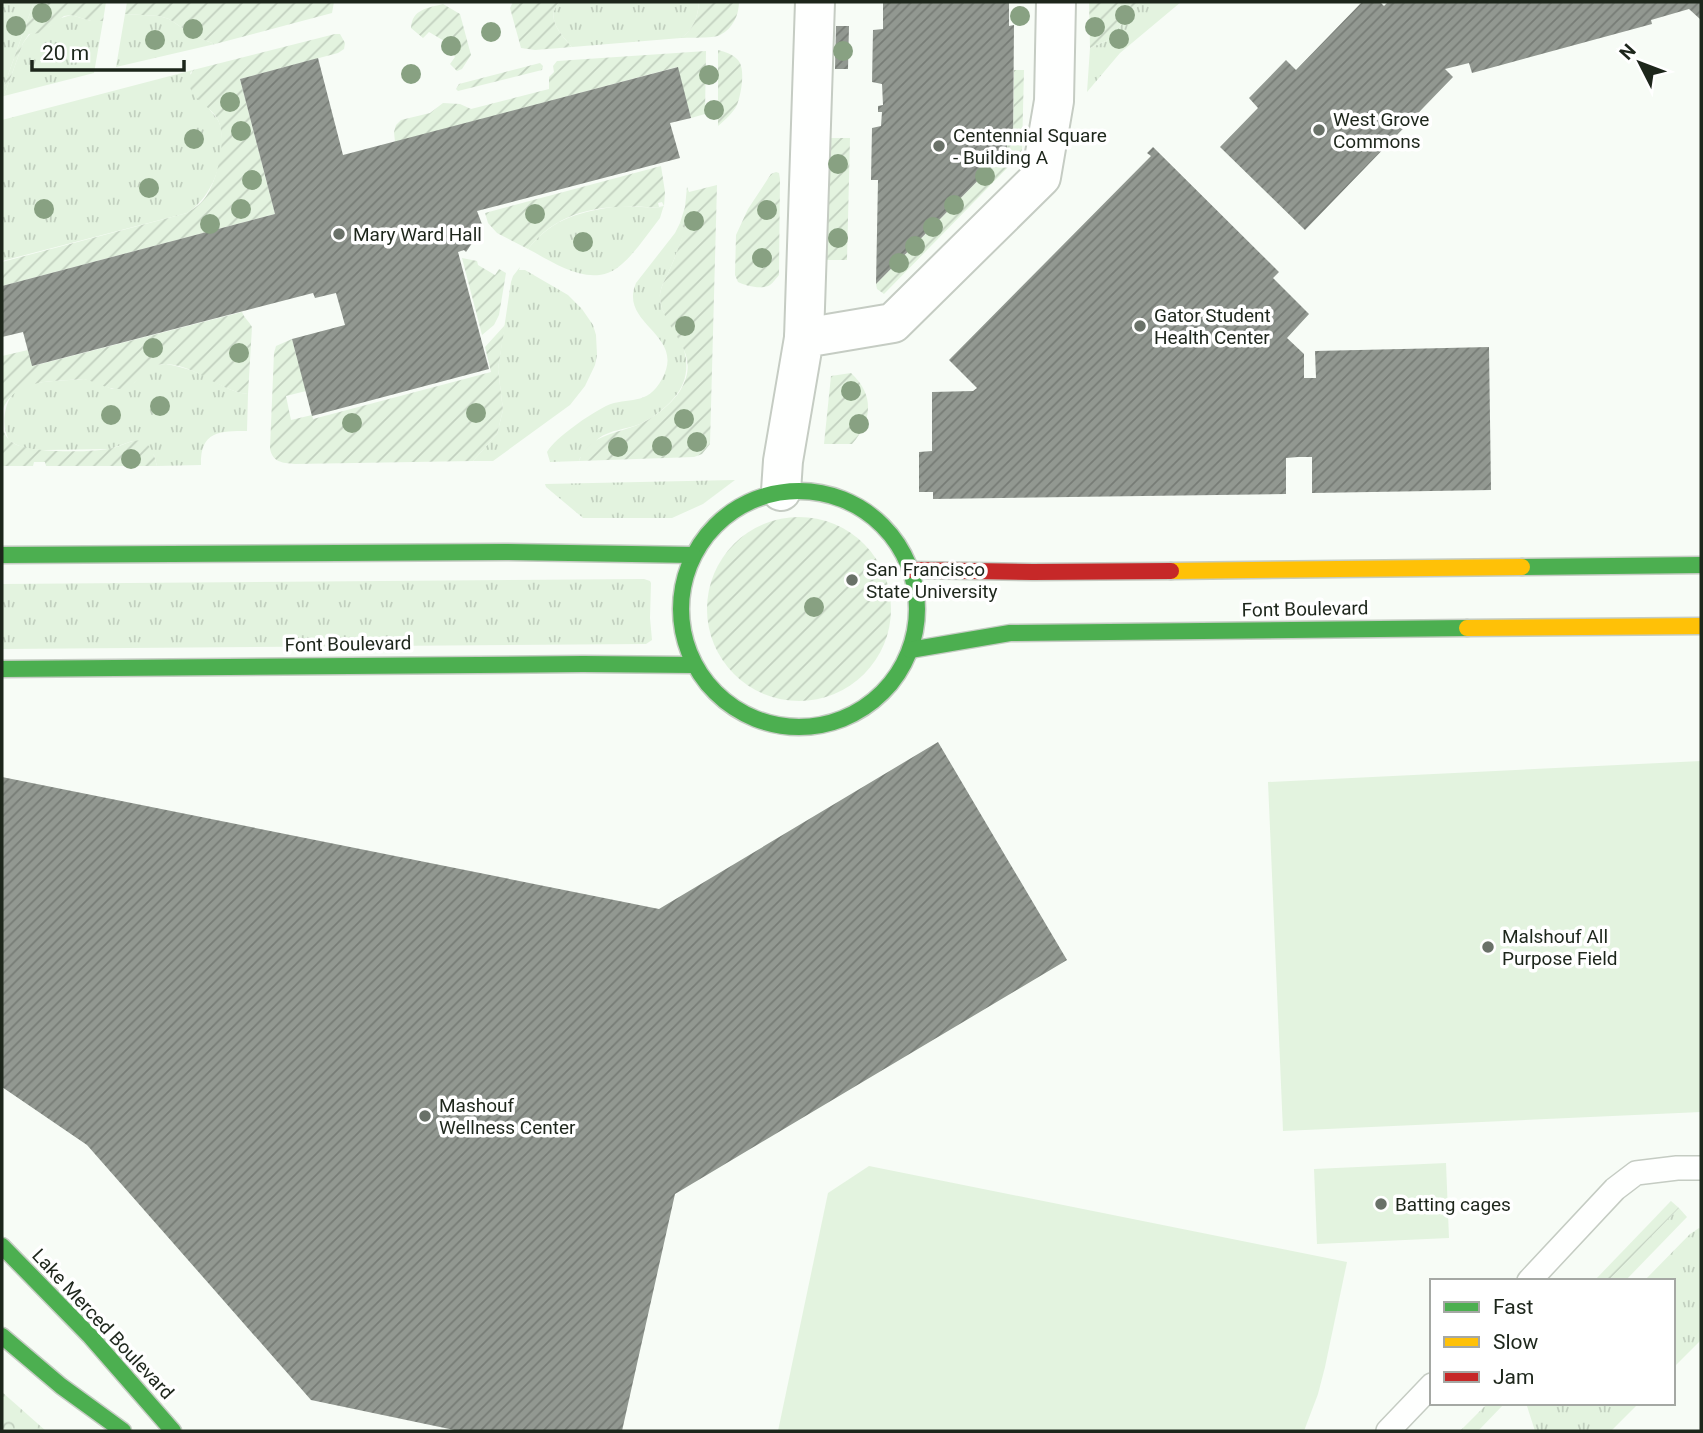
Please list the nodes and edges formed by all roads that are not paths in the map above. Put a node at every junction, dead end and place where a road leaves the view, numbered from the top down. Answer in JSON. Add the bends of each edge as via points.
{"nodes":[{"id":1,"x":815,"y":2,"type":"edge"},
{"id":2,"x":1056,"y":2,"type":"edge"},
{"id":3,"x":804,"y":338,"type":"junction"},
{"id":4,"x":781,"y":491,"type":"junction"},
{"id":5,"x":2,"y":555,"type":"edge"},
{"id":6,"x":693,"y":555,"type":"junction"},
{"id":7,"x":1701,"y":565,"type":"edge"},
{"id":8,"x":911,"y":570,"type":"junction"},
{"id":9,"x":1701,"y":626,"type":"edge"},
{"id":10,"x":910,"y":650,"type":"junction"},
{"id":11,"x":694,"y":665,"type":"junction"},
{"id":12,"x":2,"y":669,"type":"edge"},
{"id":13,"x":1701,"y":1168,"type":"edge"},
{"id":14,"x":2,"y":1246,"type":"edge"},
{"id":15,"x":1531,"y":1279,"type":"edge"},
{"id":16,"x":2,"y":1336,"type":"edge"},
{"id":17,"x":1430,"y":1387,"type":"edge"},
{"id":18,"x":123,"y":1431,"type":"edge"},
{"id":19,"x":173,"y":1431,"type":"edge"},
{"id":20,"x":1388,"y":1431,"type":"edge"}],
"edges":[{"from":1,"to":3,"type":"street"},
{"from":2,"to":3,"type":"street","via":[[1054,101],[1041,177],[893,323]]},
{"from":3,"to":4,"type":"street"},
{"from":4,"to":6,"type":"street","via":[[739,506],[720,519]]},
{"from":4,"to":8,"type":"street","via":[[821,492],[859,506],[892,534]]},
{"from":5,"to":6,"type":"street"},
{"from":6,"to":11,"type":"street","via":[[683,582],[680,610],[683,639]]},
{"from":7,"to":8,"type":"street","name":"Font Boulevard"},
{"from":8,"to":10,"type":"street","via":[[917,624]]},
{"from":9,"to":10,"type":"street","name":"Font Boulevard","via":[[1010,633]]},
{"from":10,"to":11,"type":"street","via":[[896,677],[876,699],[851,716],[802,727],[762,722],[735,709],[711,690]]},
{"from":11,"to":12,"type":"street","name":"Font Boulevard"},
{"from":13,"to":15,"type":"lane","via":[[1636,1173],[1615,1189]]},
{"from":14,"to":19,"type":"street","name":"Lake Merced Boulevard"},
{"from":16,"to":18,"type":"street"},
{"from":17,"to":20,"type":"lane"}]}
